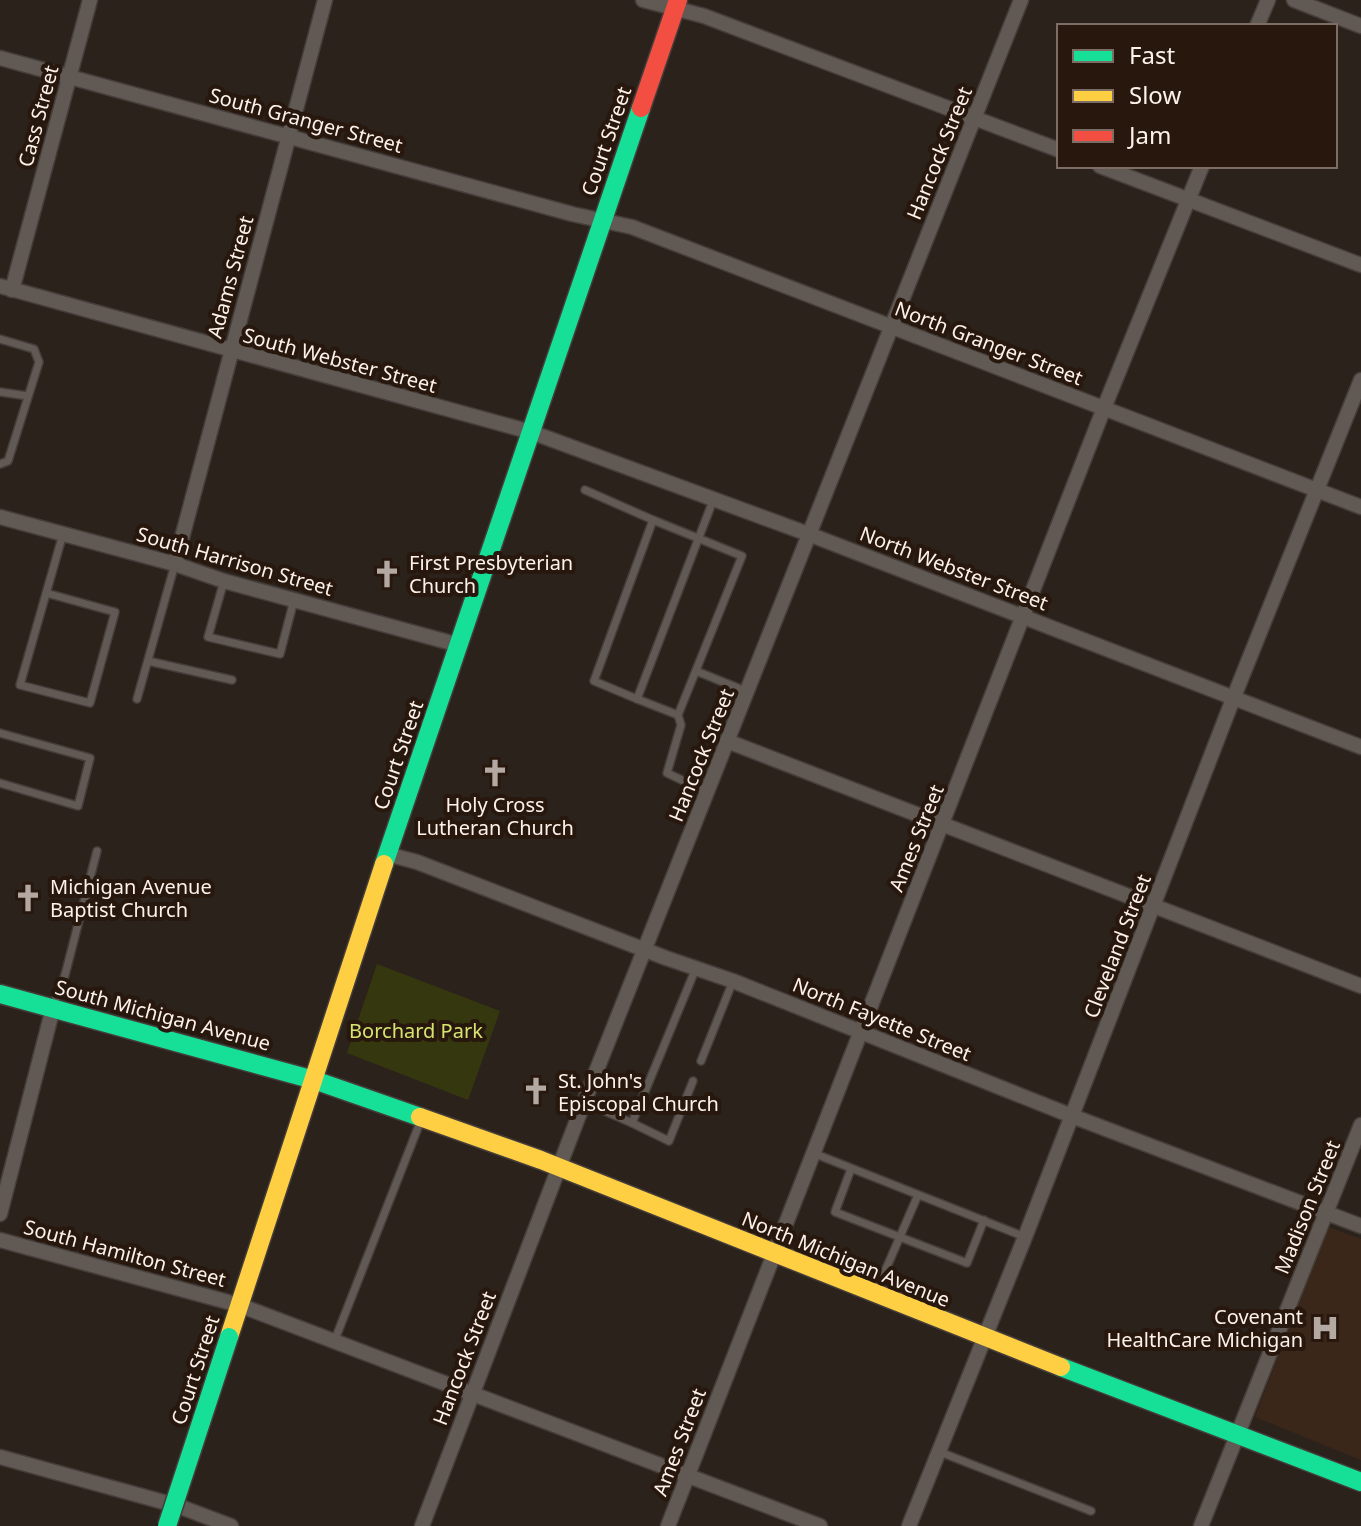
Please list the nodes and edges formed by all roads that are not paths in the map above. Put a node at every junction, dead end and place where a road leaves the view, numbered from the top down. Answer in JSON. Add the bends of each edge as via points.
{"nodes":[{"id":1,"x":90,"y":0,"type":"edge"},
{"id":2,"x":325,"y":0,"type":"edge"},
{"id":3,"x":643,"y":0,"type":"edge"},
{"id":4,"x":1021,"y":0,"type":"edge"},
{"id":5,"x":1268,"y":0,"type":"edge"},
{"id":6,"x":1294,"y":0,"type":"edge"},
{"id":7,"x":677,"y":4,"type":"edge"},
{"id":8,"x":1258,"y":24,"type":"edge"},
{"id":9,"x":1361,"y":26,"type":"edge"},
{"id":10,"x":0,"y":58,"type":"edge"},
{"id":11,"x":69,"y":77,"type":"junction"},
{"id":12,"x":975,"y":118,"type":"junction"},
{"id":13,"x":288,"y":136,"type":"junction"},
{"id":14,"x":1057,"y":149,"type":"edge"},
{"id":15,"x":1105,"y":168,"type":"edge"},
{"id":16,"x":1201,"y":168,"type":"edge"},
{"id":17,"x":1189,"y":200,"type":"junction"},
{"id":18,"x":601,"y":222,"type":"junction"},
{"id":19,"x":1361,"y":265,"type":"edge"},
{"id":20,"x":6,"y":288,"type":"edge"},
{"id":21,"x":892,"y":326,"type":"junction"},
{"id":22,"x":0,"y":339,"type":"edge"},
{"id":23,"x":231,"y":351,"type":"junction"},
{"id":24,"x":1361,"y":380,"type":"edge"},
{"id":25,"x":0,"y":392,"type":"edge"},
{"id":26,"x":28,"y":396,"type":"junction"},
{"id":27,"x":1104,"y":408,"type":"junction"},
{"id":28,"x":531,"y":432,"type":"junction"},
{"id":29,"x":0,"y":464,"type":"edge"},
{"id":30,"x":585,"y":490,"type":"dead end"},
{"id":31,"x":1317,"y":491,"type":"junction"},
{"id":32,"x":714,"y":498,"type":"junction"},
{"id":33,"x":1361,"y":507,"type":"edge"},
{"id":34,"x":0,"y":517,"type":"edge"},
{"id":35,"x":653,"y":520,"type":"junction"},
{"id":36,"x":63,"y":534,"type":"junction"},
{"id":37,"x":811,"y":535,"type":"junction"},
{"id":38,"x":699,"y":537,"type":"junction"},
{"id":39,"x":175,"y":564,"type":"junction"},
{"id":40,"x":224,"y":581,"type":"junction"},
{"id":41,"x":46,"y":593,"type":"junction"},
{"id":42,"x":294,"y":600,"type":"junction"},
{"id":43,"x":1024,"y":617,"type":"junction"},
{"id":44,"x":459,"y":645,"type":"junction"},
{"id":45,"x":148,"y":661,"type":"junction"},
{"id":46,"x":696,"y":671,"type":"junction"},
{"id":47,"x":232,"y":680,"type":"dead end"},
{"id":48,"x":748,"y":692,"type":"junction"},
{"id":49,"x":137,"y":699,"type":"dead end"},
{"id":50,"x":637,"y":699,"type":"junction"},
{"id":51,"x":1233,"y":699,"type":"junction"},
{"id":52,"x":678,"y":715,"type":"junction"},
{"id":53,"x":0,"y":733,"type":"edge"},
{"id":54,"x":727,"y":741,"type":"junction"},
{"id":55,"x":1361,"y":747,"type":"edge"},
{"id":56,"x":0,"y":783,"type":"edge"},
{"id":57,"x":708,"y":792,"type":"junction"},
{"id":58,"x":942,"y":825,"type":"junction"},
{"id":59,"x":97,"y":851,"type":"dead end"},
{"id":60,"x":387,"y":854,"type":"junction"},
{"id":61,"x":1154,"y":907,"type":"junction"},
{"id":62,"x":646,"y":949,"type":"junction"},
{"id":63,"x":696,"y":968,"type":"junction"},
{"id":64,"x":733,"y":981,"type":"junction"},
{"id":65,"x":1361,"y":986,"type":"edge"},
{"id":66,"x":0,"y":994,"type":"edge"},
{"id":67,"x":53,"y":1008,"type":"junction"},
{"id":68,"x":861,"y":1031,"type":"junction"},
{"id":69,"x":701,"y":1061,"type":"dead end"},
{"id":70,"x":314,"y":1080,"type":"junction"},
{"id":71,"x":693,"y":1081,"type":"dead end"},
{"id":72,"x":584,"y":1102,"type":"junction"},
{"id":73,"x":1072,"y":1116,"type":"junction"},
{"id":74,"x":422,"y":1118,"type":"junction"},
{"id":75,"x":632,"y":1123,"type":"junction"},
{"id":76,"x":1361,"y":1125,"type":"edge"},
{"id":77,"x":813,"y":1153,"type":"junction"},
{"id":78,"x":560,"y":1167,"type":"junction"},
{"id":79,"x":851,"y":1169,"type":"junction"},
{"id":80,"x":918,"y":1195,"type":"junction"},
{"id":81,"x":1327,"y":1213,"type":"junction"},
{"id":82,"x":0,"y":1214,"type":"edge"},
{"id":83,"x":984,"y":1220,"type":"junction"},
{"id":84,"x":1361,"y":1226,"type":"edge"},
{"id":85,"x":1025,"y":1237,"type":"junction"},
{"id":86,"x":899,"y":1238,"type":"junction"},
{"id":87,"x":0,"y":1240,"type":"edge"},
{"id":88,"x":774,"y":1254,"type":"junction"},
{"id":89,"x":875,"y":1294,"type":"junction"},
{"id":90,"x":239,"y":1305,"type":"junction"},
{"id":91,"x":985,"y":1337,"type":"junction"},
{"id":92,"x":334,"y":1342,"type":"junction"},
{"id":93,"x":472,"y":1393,"type":"junction"},
{"id":94,"x":1237,"y":1433,"type":"junction"},
{"id":95,"x":938,"y":1451,"type":"junction"},
{"id":96,"x":0,"y":1457,"type":"edge"},
{"id":97,"x":687,"y":1474,"type":"junction"},
{"id":98,"x":1361,"y":1482,"type":"edge"},
{"id":99,"x":1091,"y":1511,"type":"dead end"},
{"id":100,"x":167,"y":1526,"type":"edge"},
{"id":101,"x":231,"y":1526,"type":"edge"},
{"id":102,"x":422,"y":1526,"type":"edge"},
{"id":103,"x":668,"y":1526,"type":"edge"},
{"id":104,"x":820,"y":1526,"type":"edge"},
{"id":105,"x":909,"y":1526,"type":"edge"},
{"id":106,"x":1201,"y":1526,"type":"edge"}],
"edges":[{"from":1,"to":11,"type":"street","name":"Cass Street"},
{"from":2,"to":13,"type":"street","name":"Adams Street"},
{"from":3,"to":7,"type":"street"},
{"from":4,"to":12,"type":"street","name":"Hancock Street"},
{"from":5,"to":8,"type":"street"},
{"from":6,"to":9,"type":"street"},
{"from":7,"to":12,"type":"street"},
{"from":7,"to":18,"type":"main road","name":"Court Street"},
{"from":10,"to":11,"type":"street","name":"South Granger Street"},
{"from":11,"to":13,"type":"street","name":"South Granger Street"},
{"from":11,"to":20,"type":"street","name":"Cass Street"},
{"from":12,"to":14,"type":"street"},
{"from":12,"to":21,"type":"street","name":"Hancock Street"},
{"from":13,"to":18,"type":"street","name":"South Granger Street"},
{"from":13,"to":23,"type":"street","name":"Adams Street"},
{"from":15,"to":17,"type":"street"},
{"from":16,"to":17,"type":"street","name":"Ames Street"},
{"from":17,"to":19,"type":"street"},
{"from":17,"to":27,"type":"street","name":"Ames Street"},
{"from":18,"to":21,"type":"street","name":"North Granger Street","via":[[632,227]]},
{"from":18,"to":28,"type":"main road","name":"Court Street"},
{"from":20,"to":23,"type":"street","name":"South Webster Street"},
{"from":21,"to":27,"type":"street","name":"North Granger Street"},
{"from":21,"to":37,"type":"street","name":"Hancock Street"},
{"from":22,"to":26,"type":"lane","via":[[34,349],[39,362]]},
{"from":23,"to":28,"type":"street","name":"South Webster Street"},
{"from":23,"to":39,"type":"street","name":"Adams Street"},
{"from":24,"to":31,"type":"street","name":"Cleveland Street"},
{"from":25,"to":26,"type":"lane"},
{"from":26,"to":29,"type":"lane","via":[[8,461]]},
{"from":27,"to":31,"type":"street","name":"North Granger Street"},
{"from":27,"to":43,"type":"street","name":"Ames Street"},
{"from":28,"to":32,"type":"street","name":"North Webster Street"},
{"from":28,"to":44,"type":"main road","name":"Court Street"},
{"from":30,"to":35,"type":"lane"},
{"from":31,"to":33,"type":"street","name":"North Granger Street"},
{"from":31,"to":51,"type":"street","name":"Cleveland Street"},
{"from":32,"to":37,"type":"street","name":"North Webster Street"},
{"from":32,"to":38,"type":"lane"},
{"from":34,"to":36,"type":"street","name":"South Harrison Street"},
{"from":35,"to":38,"type":"lane"},
{"from":35,"to":50,"type":"lane","via":[[594,681]]},
{"from":36,"to":39,"type":"street","name":"South Harrison Street"},
{"from":36,"to":41,"type":"lane"},
{"from":37,"to":43,"type":"street","name":"North Webster Street"},
{"from":37,"to":48,"type":"street","name":"Hancock Street"},
{"from":38,"to":46,"type":"lane","via":[[742,556]]},
{"from":38,"to":50,"type":"lane"},
{"from":39,"to":40,"type":"street","name":"South Harrison Street"},
{"from":39,"to":45,"type":"lane"},
{"from":40,"to":42,"type":"street","name":"South Harrison Street"},
{"from":40,"to":42,"type":"lane","via":[[208,637],[280,654]]},
{"from":41,"to":41,"type":"lane","via":[[20,685],[90,703],[115,612]]},
{"from":42,"to":44,"type":"street","name":"South Harrison Street"},
{"from":43,"to":51,"type":"street","name":"North Webster Street"},
{"from":43,"to":58,"type":"street","name":"Ames Street"},
{"from":44,"to":60,"type":"main road","name":"Court Street"},
{"from":45,"to":47,"type":"lane"},
{"from":45,"to":49,"type":"lane"},
{"from":46,"to":48,"type":"lane"},
{"from":46,"to":52,"type":"lane"},
{"from":48,"to":54,"type":"street","name":"Hancock Street"},
{"from":50,"to":52,"type":"lane"},
{"from":51,"to":55,"type":"street","name":"North Webster Street"},
{"from":51,"to":61,"type":"street","name":"Cleveland Street"},
{"from":52,"to":57,"type":"lane","via":[[681,725],[667,773]]},
{"from":53,"to":56,"type":"lane","via":[[90,758],[78,806]]},
{"from":54,"to":57,"type":"street","name":"Hancock Street"},
{"from":54,"to":58,"type":"street"},
{"from":57,"to":62,"type":"street","name":"Hancock Street"},
{"from":58,"to":61,"type":"street"},
{"from":58,"to":68,"type":"street","name":"Ames Street"},
{"from":59,"to":67,"type":"lane"},
{"from":60,"to":62,"type":"street","name":"North Fayette Street"},
{"from":60,"to":70,"type":"main road","name":"Court Street"},
{"from":61,"to":65,"type":"street"},
{"from":61,"to":73,"type":"street","name":"Cleveland Street"},
{"from":62,"to":63,"type":"street","name":"North Fayette Street"},
{"from":62,"to":72,"type":"street","name":"Hancock Street"},
{"from":63,"to":64,"type":"street","name":"North Fayette Street"},
{"from":63,"to":75,"type":"lane"},
{"from":64,"to":68,"type":"street","name":"North Fayette Street"},
{"from":64,"to":69,"type":"lane"},
{"from":66,"to":67,"type":"main road","name":"South Michigan Avenue"},
{"from":67,"to":70,"type":"main road","name":"South Michigan Avenue"},
{"from":67,"to":82,"type":"street"},
{"from":68,"to":73,"type":"street","name":"North Fayette Street"},
{"from":68,"to":77,"type":"street","name":"Ames Street"},
{"from":70,"to":74,"type":"main road","name":"North Michigan Avenue"},
{"from":70,"to":90,"type":"main road","name":"Court Street"},
{"from":71,"to":75,"type":"lane","via":[[669,1141]]},
{"from":72,"to":75,"type":"lane"},
{"from":72,"to":78,"type":"street","name":"Hancock Street"},
{"from":73,"to":81,"type":"street","name":"North Fayette Street"},
{"from":73,"to":85,"type":"street","name":"Cleveland Street"},
{"from":74,"to":78,"type":"main road","name":"North Michigan Avenue"},
{"from":74,"to":92,"type":"lane"},
{"from":76,"to":81,"type":"street","name":"Madison Street"},
{"from":77,"to":79,"type":"lane"},
{"from":77,"to":88,"type":"street","name":"Ames Street"},
{"from":78,"to":88,"type":"main road","name":"North Michigan Avenue"},
{"from":78,"to":93,"type":"street","name":"Hancock Street"},
{"from":79,"to":80,"type":"lane"},
{"from":79,"to":86,"type":"lane","via":[[835,1212]]},
{"from":80,"to":83,"type":"lane"},
{"from":80,"to":86,"type":"lane"},
{"from":81,"to":84,"type":"street","name":"North Fayette Street"},
{"from":81,"to":94,"type":"street","name":"Madison Street"},
{"from":83,"to":85,"type":"lane"},
{"from":83,"to":86,"type":"lane","via":[[967,1263]]},
{"from":85,"to":91,"type":"street","name":"Cleveland Street"},
{"from":86,"to":89,"type":"lane"},
{"from":87,"to":90,"type":"street","name":"South Hamilton Street"},
{"from":88,"to":89,"type":"main road","name":"North Michigan Avenue"},
{"from":88,"to":97,"type":"street","name":"Ames Street"},
{"from":89,"to":91,"type":"main road","name":"North Michigan Avenue"},
{"from":90,"to":92,"type":"street","name":"South Hamilton Street"},
{"from":90,"to":100,"type":"main road","name":"Court Street","bridge":true},
{"from":91,"to":94,"type":"main road","name":"North Michigan Avenue"},
{"from":91,"to":95,"type":"street","name":"Cleveland Street"},
{"from":92,"to":93,"type":"street","name":"South Hamilton Street"},
{"from":93,"to":97,"type":"street","name":"South Hamilton Street"},
{"from":93,"to":102,"type":"street","name":"Hancock Street"},
{"from":94,"to":98,"type":"main road","name":"North Michigan Avenue"},
{"from":94,"to":106,"type":"street","name":"Madison Street"},
{"from":95,"to":99,"type":"lane"},
{"from":95,"to":105,"type":"street","name":"Cleveland Street"},
{"from":96,"to":101,"type":"street"},
{"from":97,"to":103,"type":"street","name":"Ames Street"},
{"from":97,"to":104,"type":"street","name":"South Hamilton Street"}]}
